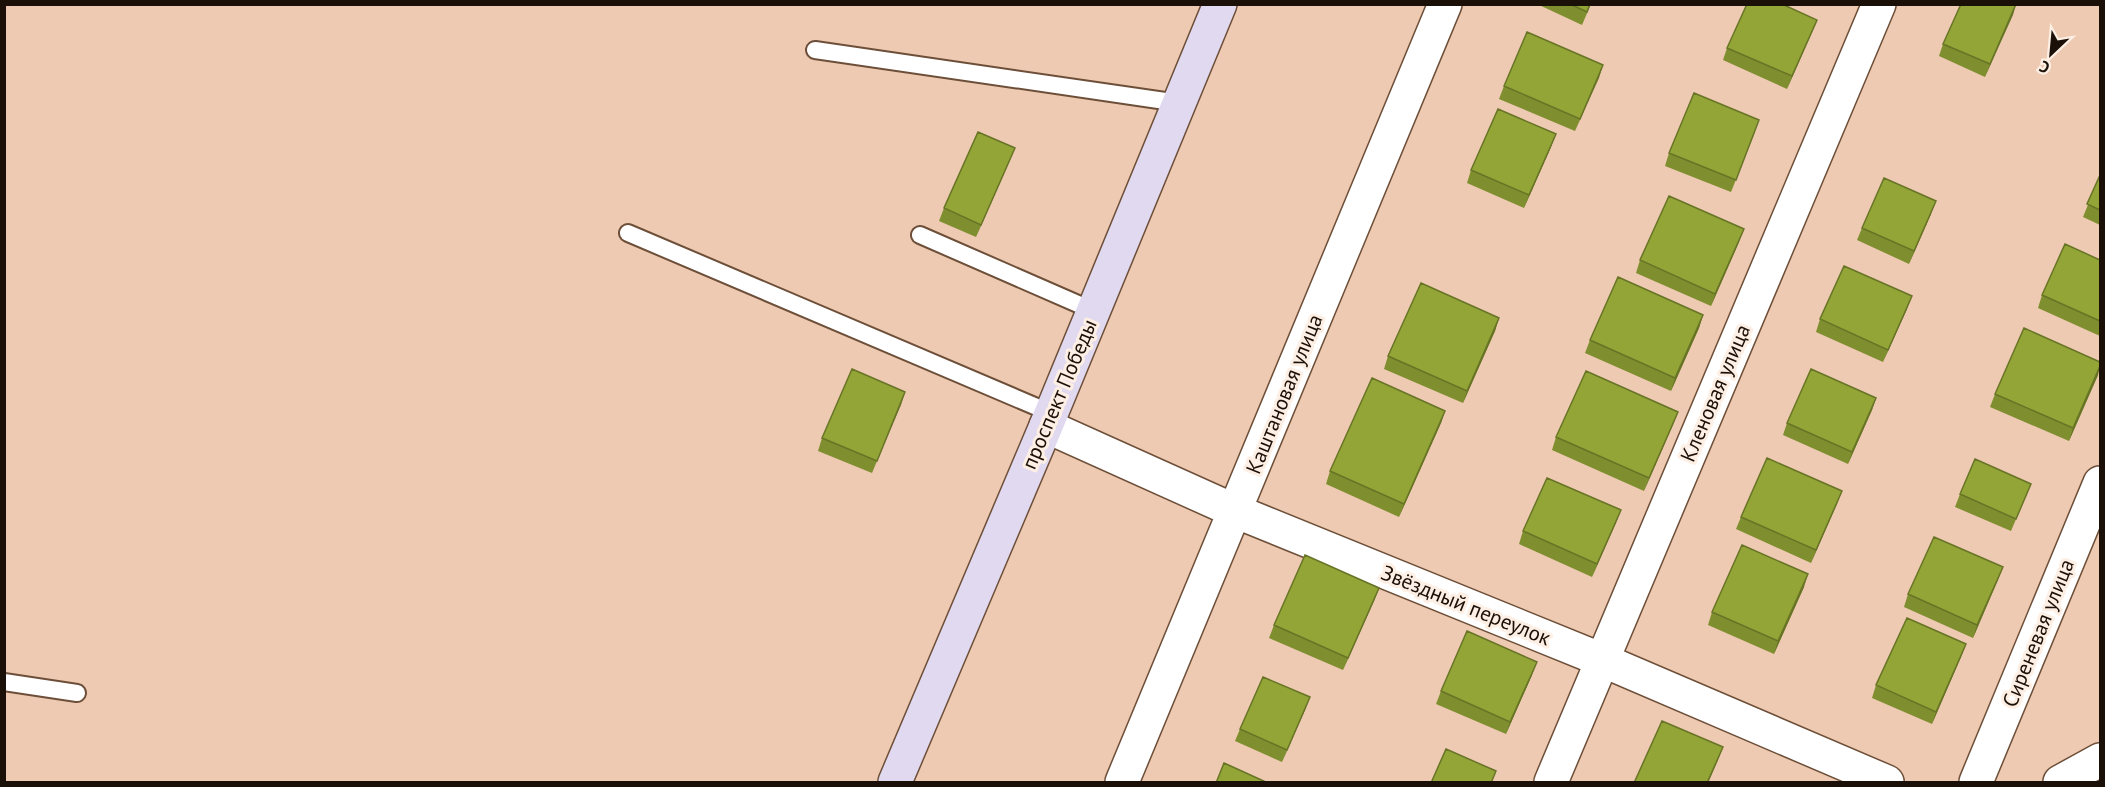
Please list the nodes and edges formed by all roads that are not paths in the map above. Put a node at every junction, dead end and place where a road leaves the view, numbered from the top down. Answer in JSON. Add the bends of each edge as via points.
{"nodes":[{"id":1,"x":1221,"y":4,"type":"edge"},
{"id":2,"x":1445,"y":4,"type":"edge"},
{"id":3,"x":1879,"y":4,"type":"edge"},
{"id":4,"x":815,"y":50,"type":"dead end"},
{"id":5,"x":1179,"y":102,"type":"junction"},
{"id":6,"x":628,"y":232,"type":"dead end"},
{"id":7,"x":920,"y":235,"type":"dead end"},
{"id":8,"x":1094,"y":311,"type":"junction"},
{"id":9,"x":1049,"y":420,"type":"junction"},
{"id":10,"x":2100,"y":483,"type":"edge"},
{"id":11,"x":1235,"y":511,"type":"junction"},
{"id":12,"x":1602,"y":660,"type":"junction"},
{"id":13,"x":4,"y":682,"type":"edge"},
{"id":14,"x":77,"y":693,"type":"dead end"},
{"id":15,"x":2100,"y":760,"type":"edge"},
{"id":16,"x":895,"y":783,"type":"edge"},
{"id":17,"x":1122,"y":783,"type":"edge"},
{"id":18,"x":1551,"y":783,"type":"edge"},
{"id":19,"x":1887,"y":783,"type":"edge"},
{"id":20,"x":1977,"y":783,"type":"edge"},
{"id":21,"x":2060,"y":783,"type":"edge"}],
"edges":[{"from":1,"to":5,"type":"main road","name":"проспект Победы"},
{"from":2,"to":11,"type":"street","name":"Каштановая улица"},
{"from":3,"to":12,"type":"street","name":"Кленовая улица"},
{"from":4,"to":5,"type":"lane"},
{"from":5,"to":8,"type":"main road","name":"проспект Победы"},
{"from":6,"to":9,"type":"lane"},
{"from":7,"to":8,"type":"lane"},
{"from":8,"to":9,"type":"main road","name":"проспект Победы"},
{"from":9,"to":11,"type":"street","name":"Звёздный переулок"},
{"from":9,"to":16,"type":"main road","name":"проспект Победы"},
{"from":10,"to":20,"type":"street","name":"Сиреневая улица"},
{"from":11,"to":12,"type":"street","name":"Звёздный переулок"},
{"from":11,"to":17,"type":"street","name":"Каштановая улица"},
{"from":12,"to":18,"type":"street","name":"Кленовая улица"},
{"from":12,"to":19,"type":"street","name":"Звёздный переулок"},
{"from":13,"to":14,"type":"lane"},
{"from":15,"to":21,"type":"street"}]}
